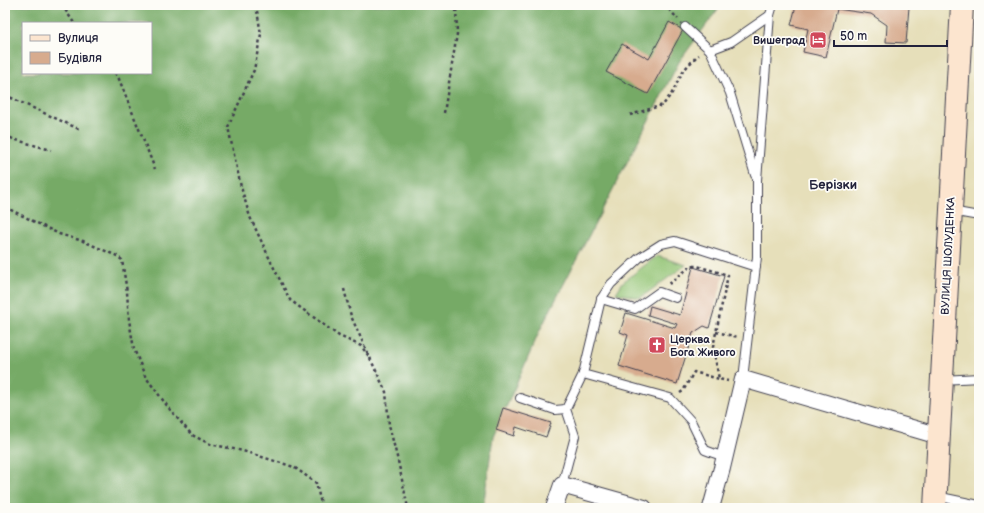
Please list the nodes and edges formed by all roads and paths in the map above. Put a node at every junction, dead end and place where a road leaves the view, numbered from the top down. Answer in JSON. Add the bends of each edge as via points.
{"nodes":[{"id":1,"x":62,"y":5,"type":"edge"},
{"id":2,"x":256,"y":5,"type":"edge"},
{"id":3,"x":456,"y":5,"type":"edge"},
{"id":4,"x":665,"y":5,"type":"edge"},
{"id":5,"x":773,"y":5,"type":"edge"},
{"id":6,"x":962,"y":5,"type":"edge"},
{"id":7,"x":770,"y":16,"type":"junction"},
{"id":8,"x":73,"y":22,"type":"edge"},
{"id":9,"x":685,"y":27,"type":"joint"},
{"id":10,"x":710,"y":50,"type":"junction"},
{"id":11,"x":116,"y":74,"type":"edge"},
{"id":12,"x":5,"y":94,"type":"edge"},
{"id":13,"x":444,"y":112,"type":"dead end"},
{"id":14,"x":630,"y":114,"type":"dead end"},
{"id":15,"x":80,"y":129,"type":"dead end"},
{"id":16,"x":5,"y":135,"type":"edge"},
{"id":17,"x":51,"y":150,"type":"dead end"},
{"id":18,"x":155,"y":169,"type":"dead end"},
{"id":19,"x":757,"y":180,"type":"junction"},
{"id":20,"x":5,"y":207,"type":"edge"},
{"id":21,"x":950,"y":211,"type":"junction"},
{"id":22,"x":979,"y":216,"type":"edge"},
{"id":23,"x":756,"y":267,"type":"junction"},
{"id":24,"x":344,"y":289,"type":"dead end"},
{"id":25,"x":659,"y":292,"type":"junction"},
{"id":26,"x":676,"y":298,"type":"dead end"},
{"id":27,"x":601,"y":299,"type":"junction"},
{"id":28,"x":716,"y":332,"type":"junction"},
{"id":29,"x":748,"y":340,"type":"junction"},
{"id":30,"x":370,"y":359,"type":"junction"},
{"id":31,"x":583,"y":374,"type":"junction"},
{"id":32,"x":979,"y":378,"type":"edge"},
{"id":33,"x":719,"y":379,"type":"junction"},
{"id":34,"x":942,"y":380,"type":"junction"},
{"id":35,"x":736,"y":381,"type":"junction"},
{"id":36,"x":520,"y":398,"type":"dead end"},
{"id":37,"x":670,"y":398,"type":"junction"},
{"id":38,"x":566,"y":409,"type":"junction"},
{"id":39,"x":938,"y":436,"type":"junction"},
{"id":40,"x":725,"y":457,"type":"junction"},
{"id":41,"x":562,"y":485,"type":"junction"},
{"id":42,"x":935,"y":502,"type":"edge"},
{"id":43,"x":979,"y":505,"type":"edge"},
{"id":44,"x":322,"y":508,"type":"edge"},
{"id":45,"x":408,"y":508,"type":"edge"},
{"id":46,"x":554,"y":508,"type":"edge"},
{"id":47,"x":644,"y":508,"type":"edge"},
{"id":48,"x":711,"y":508,"type":"edge"}],
"edges":[{"from":1,"to":8,"type":"path"},
{"from":2,"to":30,"type":"path","via":[[261,34],[254,70],[228,127],[250,218],[290,300],[339,336],[361,346]]},
{"from":3,"to":13,"type":"path","via":[[456,34]]},
{"from":4,"to":9,"type":"path"},
{"from":5,"to":7,"type":"lane"},
{"from":6,"to":21,"type":"main road","name":"ВУЛИЦЯ ШОЛУДЕНКА"},
{"from":7,"to":10,"type":"lane","via":[[731,42]]},
{"from":7,"to":19,"type":"lane"},
{"from":9,"to":10,"type":"lane"},
{"from":10,"to":14,"type":"path","via":[[696,57],[683,71],[663,105]]},
{"from":10,"to":19,"type":"lane","via":[[730,93]]},
{"from":11,"to":18,"type":"path"},
{"from":12,"to":15,"type":"path"},
{"from":16,"to":17,"type":"path"},
{"from":19,"to":23,"type":"lane"},
{"from":20,"to":44,"type":"path","via":[[59,234],[83,241],[122,260],[134,349],[145,376],[172,411],[192,435],[210,444],[294,467],[316,483]]},
{"from":21,"to":22,"type":"lane"},
{"from":21,"to":34,"type":"main road","name":"ВУЛИЦЯ ШОЛУДЕНКА"},
{"from":23,"to":27,"type":"lane","via":[[675,241],[661,244],[639,258],[611,284]]},
{"from":23,"to":29,"type":"lane"},
{"from":24,"to":30,"type":"path","via":[[351,316]]},
{"from":25,"to":26,"type":"lane"},
{"from":25,"to":27,"type":"lane","via":[[635,309]]},
{"from":25,"to":28,"type":"path","via":[[691,266],[728,275]]},
{"from":27,"to":31,"type":"lane"},
{"from":28,"to":29,"type":"path"},
{"from":28,"to":33,"type":"path","via":[[713,347]]},
{"from":29,"to":35,"type":"lane"},
{"from":30,"to":45,"type":"path","via":[[386,392],[389,425]]},
{"from":31,"to":37,"type":"lane"},
{"from":31,"to":38,"type":"lane"},
{"from":32,"to":34,"type":"lane"},
{"from":33,"to":35,"type":"path"},
{"from":33,"to":37,"type":"path","via":[[694,372],[683,391]]},
{"from":34,"to":39,"type":"main road","name":"ВУЛИЦЯ ШОЛУДЕНКА"},
{"from":35,"to":39,"type":"street"},
{"from":35,"to":40,"type":"street"},
{"from":36,"to":38,"type":"lane","via":[[555,410]]},
{"from":37,"to":40,"type":"lane","via":[[691,421],[705,450]]},
{"from":38,"to":41,"type":"lane","via":[[575,436]]},
{"from":39,"to":42,"type":"main road","name":"ВУЛИЦЯ ШОЛУДЕНКА"},
{"from":40,"to":48,"type":"street"},
{"from":41,"to":46,"type":"street"},
{"from":41,"to":47,"type":"street"},
{"from":42,"to":43,"type":"lane"}]}
